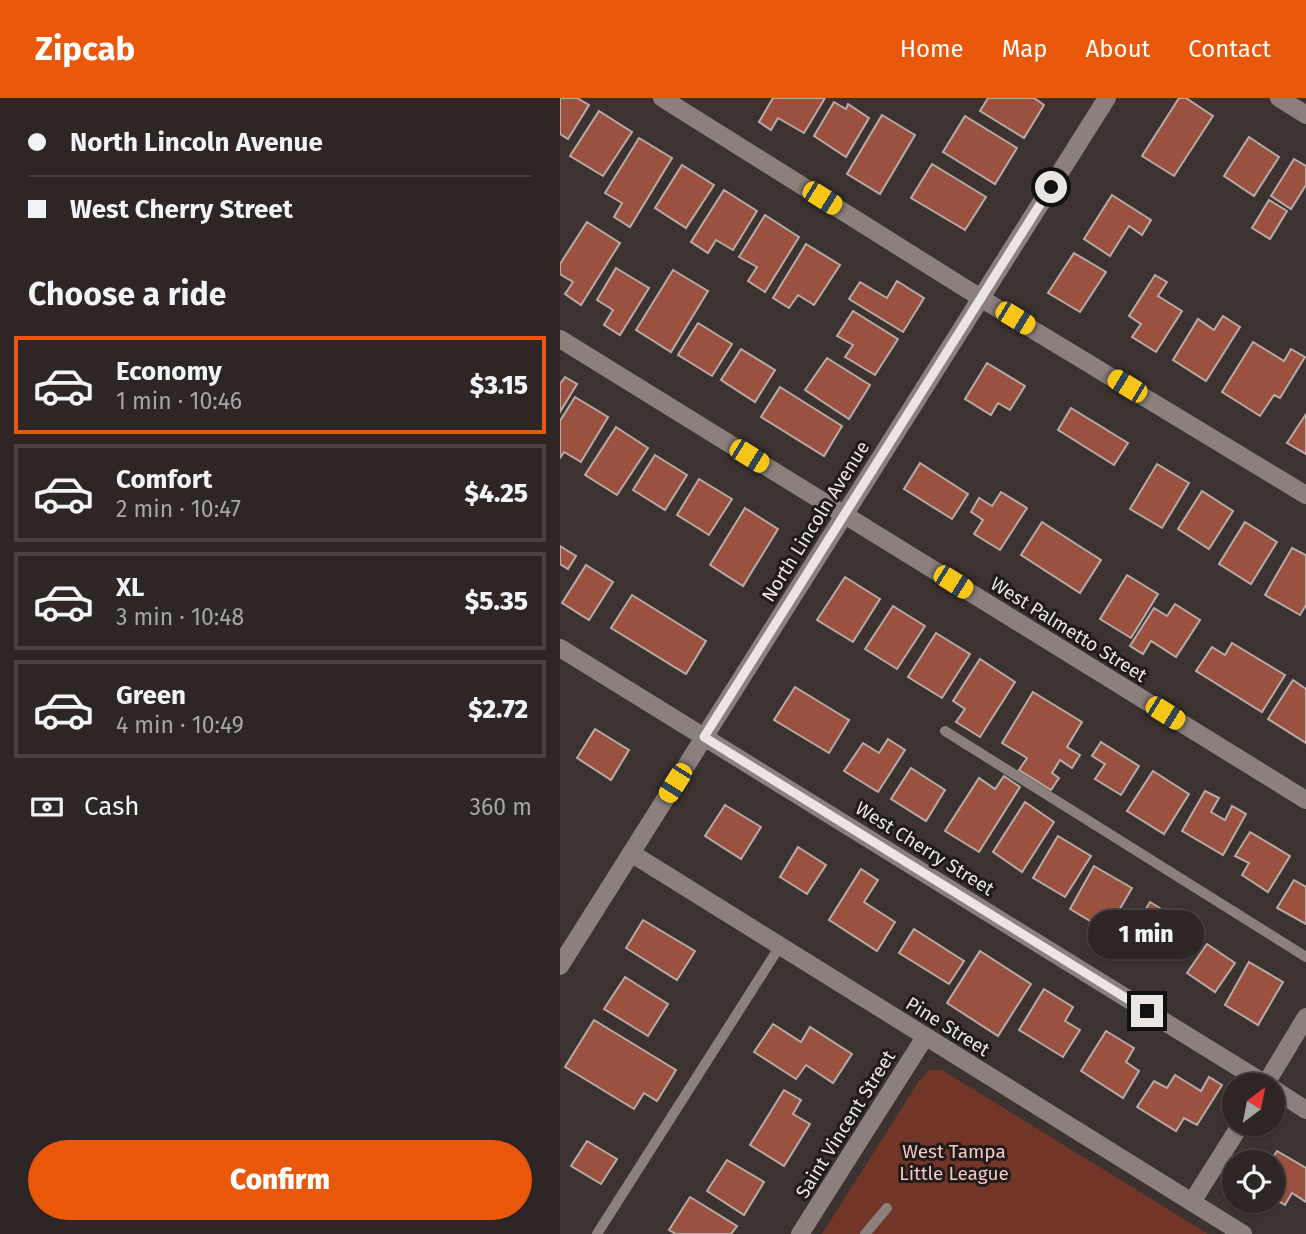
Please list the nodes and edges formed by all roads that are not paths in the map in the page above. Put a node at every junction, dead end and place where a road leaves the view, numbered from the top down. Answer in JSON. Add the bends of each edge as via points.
{"nodes":[{"id":1,"x":662,"y":98,"type":"edge"},
{"id":2,"x":1107,"y":98,"type":"edge"},
{"id":3,"x":1279,"y":98,"type":"edge"},
{"id":4,"x":1306,"y":115,"type":"edge"},
{"id":5,"x":981,"y":297,"type":"junction"},
{"id":6,"x":560,"y":339,"type":"edge"},
{"id":7,"x":1306,"y":495,"type":"edge"},
{"id":8,"x":844,"y":514,"type":"junction"},
{"id":9,"x":560,"y":648,"type":"edge"},
{"id":10,"x":945,"y":731,"type":"dead end"},
{"id":11,"x":704,"y":737,"type":"junction"},
{"id":12,"x":1306,"y":800,"type":"edge"},
{"id":13,"x":631,"y":853,"type":"junction"},
{"id":14,"x":780,"y":946,"type":"junction"},
{"id":15,"x":1306,"y":957,"type":"edge"},
{"id":16,"x":561,"y":962,"type":"edge"},
{"id":17,"x":1306,"y":1017,"type":"edge"},
{"id":18,"x":925,"y":1037,"type":"junction"},
{"id":19,"x":1246,"y":1073,"type":"edge"},
{"id":20,"x":1274,"y":1073,"type":"edge"},
{"id":21,"x":1285,"y":1097,"type":"edge"},
{"id":22,"x":1306,"y":1110,"type":"edge"},
{"id":23,"x":1233,"y":1136,"type":"edge"},
{"id":24,"x":1192,"y":1202,"type":"junction"},
{"id":25,"x":887,"y":1208,"type":"dead end"},
{"id":26,"x":597,"y":1234,"type":"edge"},
{"id":27,"x":800,"y":1234,"type":"edge"},
{"id":28,"x":865,"y":1234,"type":"edge"},
{"id":29,"x":1243,"y":1234,"type":"edge"}],
"edges":[{"from":1,"to":5,"type":"street"},
{"from":2,"to":5,"type":"street","name":"North Lincoln Avenue"},
{"from":3,"to":4,"type":"street"},
{"from":5,"to":7,"type":"street"},
{"from":5,"to":8,"type":"street","name":"North Lincoln Avenue"},
{"from":6,"to":8,"type":"street","name":"West Palmetto Street"},
{"from":8,"to":11,"type":"street","name":"North Lincoln Avenue"},
{"from":8,"to":12,"type":"street","name":"West Palmetto Street"},
{"from":9,"to":11,"type":"street","name":"West Cherry Street"},
{"from":10,"to":15,"type":"lane"},
{"from":11,"to":13,"type":"street","name":"North Lincoln Avenue"},
{"from":11,"to":19,"type":"street","name":"West Cherry Street"},
{"from":13,"to":14,"type":"street","name":"Pine Street"},
{"from":13,"to":16,"type":"street","name":"North Lincoln Avenue"},
{"from":14,"to":18,"type":"street","name":"Pine Street"},
{"from":14,"to":26,"type":"lane"},
{"from":17,"to":20,"type":"street"},
{"from":18,"to":24,"type":"street","name":"Pine Street"},
{"from":18,"to":27,"type":"street","name":"Saint Vincent Street"},
{"from":21,"to":22,"type":"street","name":"West Cherry Street"},
{"from":23,"to":24,"type":"street"},
{"from":24,"to":29,"type":"street","name":"Pine Street"},
{"from":25,"to":28,"type":"lane"}]}
